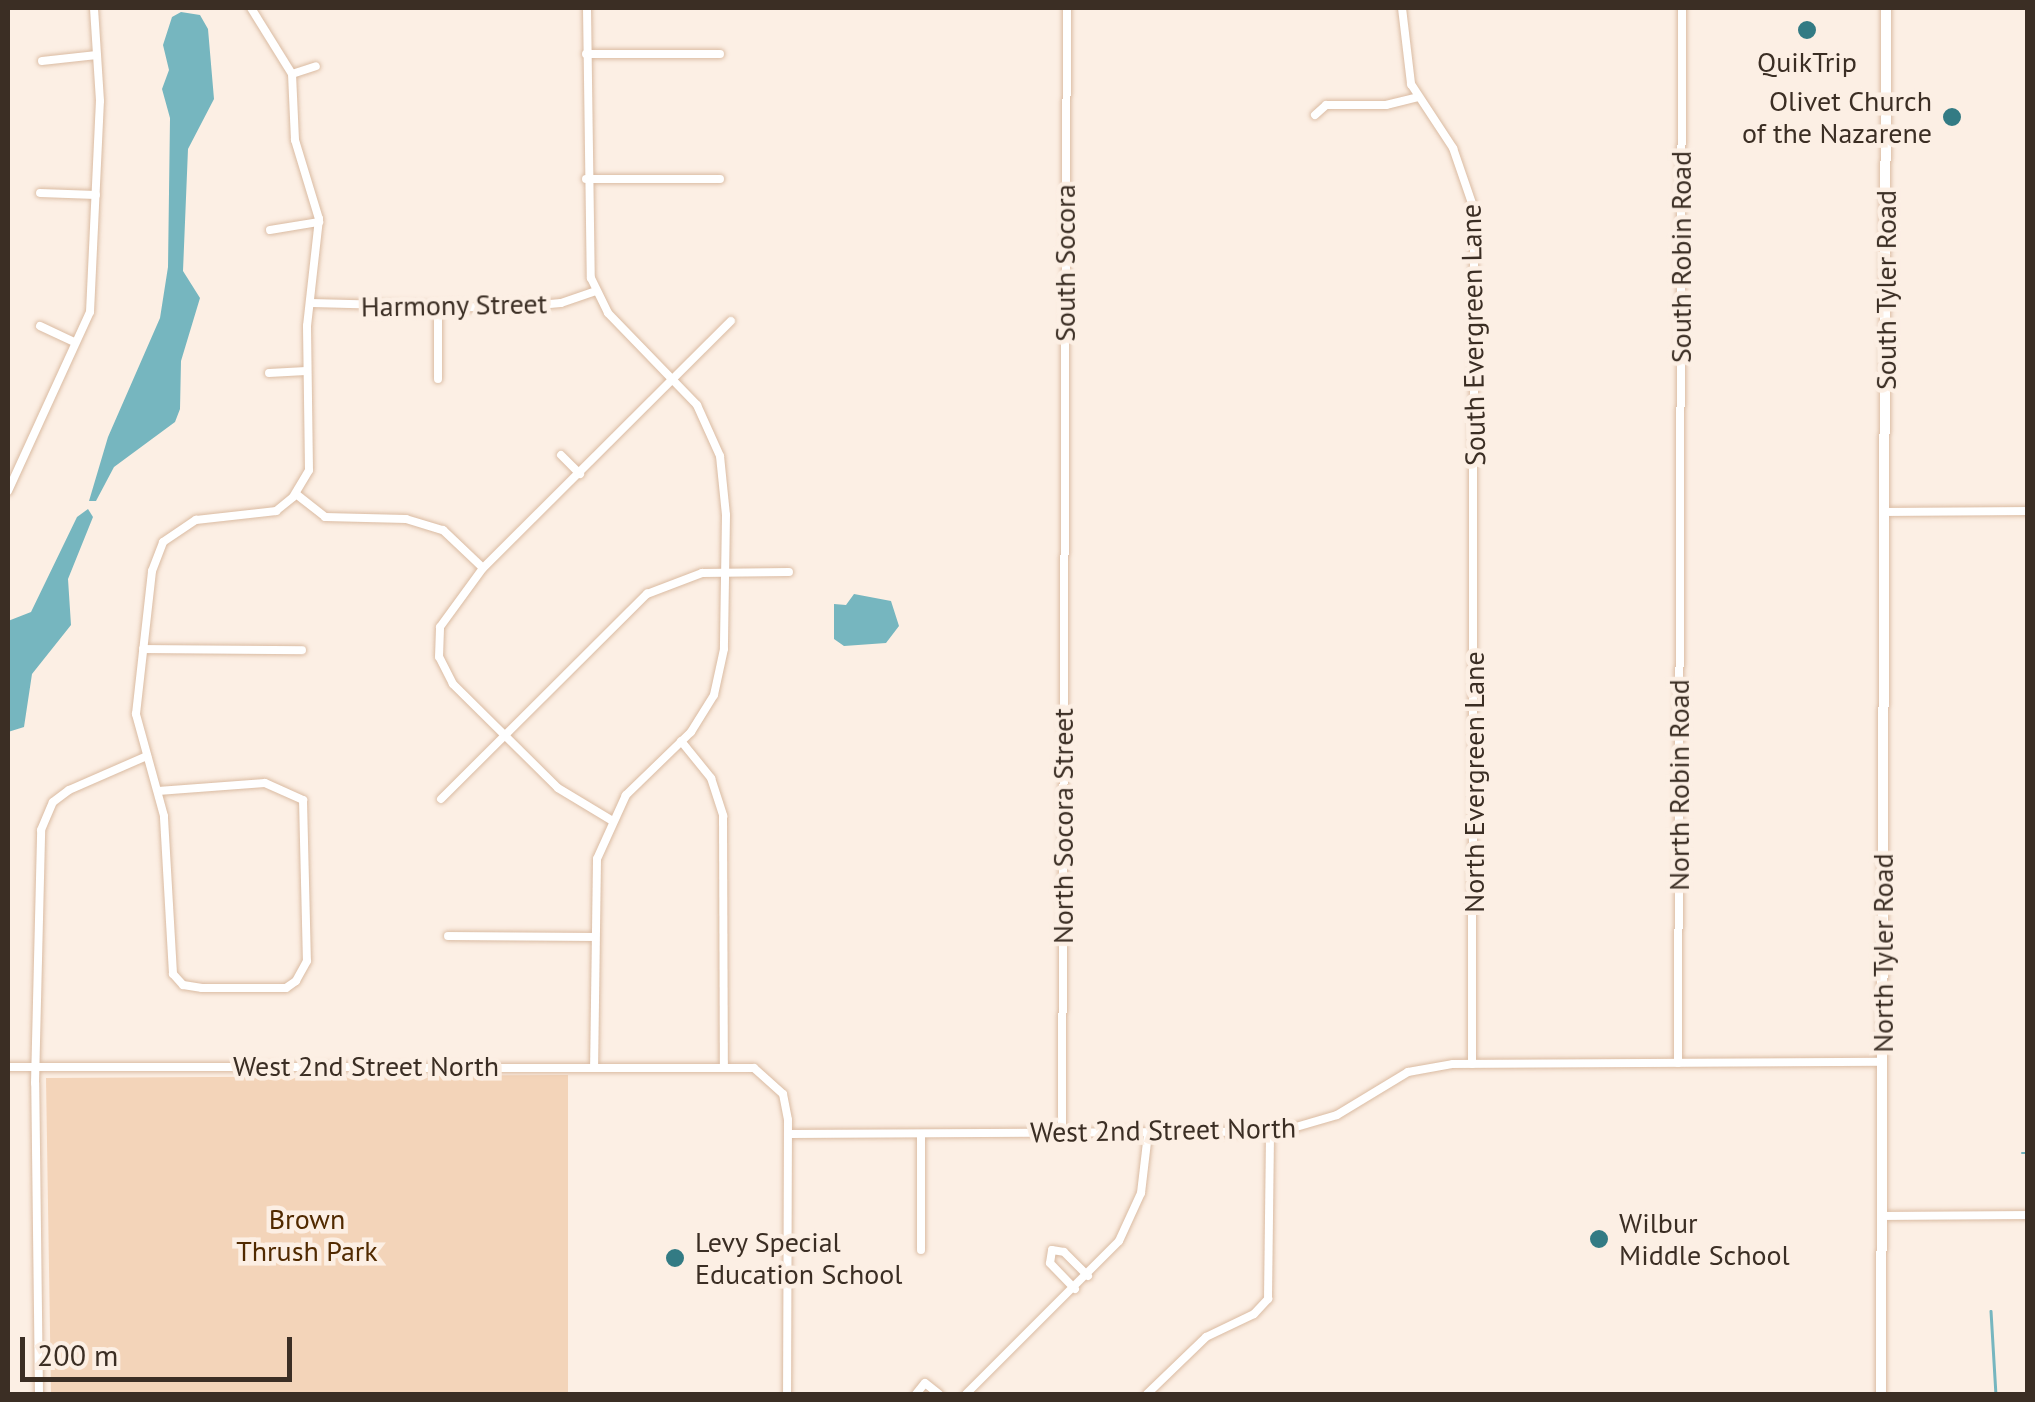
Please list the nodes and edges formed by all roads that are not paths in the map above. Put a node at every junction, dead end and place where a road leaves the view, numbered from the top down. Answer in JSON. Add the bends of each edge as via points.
{"nodes":[{"id":1,"x":94,"y":8,"type":"edge"},
{"id":2,"x":251,"y":8,"type":"edge"},
{"id":3,"x":587,"y":8,"type":"edge"},
{"id":4,"x":1067,"y":8,"type":"edge"},
{"id":5,"x":1402,"y":8,"type":"edge"},
{"id":6,"x":1682,"y":8,"type":"edge"},
{"id":7,"x":1878,"y":8,"type":"edge"},
{"id":8,"x":1886,"y":8,"type":"edge"},
{"id":9,"x":1886,"y":25,"type":"junction"},
{"id":10,"x":586,"y":54,"type":"junction"},
{"id":11,"x":720,"y":54,"type":"dead end"},
{"id":12,"x":97,"y":55,"type":"junction"},
{"id":13,"x":42,"y":61,"type":"dead end"},
{"id":14,"x":316,"y":66,"type":"dead end"},
{"id":15,"x":292,"y":74,"type":"junction"},
{"id":16,"x":1418,"y":97,"type":"junction"},
{"id":17,"x":1315,"y":115,"type":"dead end"},
{"id":18,"x":586,"y":179,"type":"junction"},
{"id":19,"x":720,"y":180,"type":"dead end"},
{"id":20,"x":40,"y":193,"type":"dead end"},
{"id":21,"x":96,"y":194,"type":"junction"},
{"id":22,"x":319,"y":222,"type":"junction"},
{"id":23,"x":270,"y":230,"type":"dead end"},
{"id":24,"x":596,"y":291,"type":"junction"},
{"id":25,"x":311,"y":303,"type":"junction"},
{"id":26,"x":438,"y":308,"type":"junction"},
{"id":27,"x":731,"y":321,"type":"dead end"},
{"id":28,"x":40,"y":326,"type":"dead end"},
{"id":29,"x":74,"y":342,"type":"junction"},
{"id":30,"x":306,"y":371,"type":"junction"},
{"id":31,"x":269,"y":373,"type":"dead end"},
{"id":32,"x":438,"y":379,"type":"dead end"},
{"id":33,"x":674,"y":381,"type":"junction"},
{"id":34,"x":561,"y":455,"type":"dead end"},
{"id":35,"x":580,"y":474,"type":"junction"},
{"id":36,"x":8,"y":492,"type":"edge"},
{"id":37,"x":296,"y":494,"type":"junction"},
{"id":38,"x":1476,"y":500,"type":"joint"},
{"id":39,"x":1680,"y":507,"type":"joint"},
{"id":40,"x":1885,"y":512,"type":"junction"},
{"id":41,"x":2028,"y":512,"type":"edge"},
{"id":42,"x":1065,"y":518,"type":"joint"},
{"id":43,"x":483,"y":568,"type":"junction"},
{"id":44,"x":789,"y":572,"type":"dead end"},
{"id":45,"x":725,"y":574,"type":"junction"},
{"id":46,"x":143,"y":649,"type":"junction"},
{"id":47,"x":302,"y":650,"type":"dead end"},
{"id":48,"x":504,"y":735,"type":"junction"},
{"id":49,"x":681,"y":741,"type":"junction"},
{"id":50,"x":147,"y":756,"type":"junction"},
{"id":51,"x":158,"y":791,"type":"junction"},
{"id":52,"x":441,"y":799,"type":"dead end"},
{"id":53,"x":611,"y":820,"type":"junction"},
{"id":54,"x":448,"y":936,"type":"dead end"},
{"id":55,"x":594,"y":937,"type":"junction"},
{"id":56,"x":1882,"y":1062,"type":"junction"},
{"id":57,"x":1678,"y":1063,"type":"junction"},
{"id":58,"x":1472,"y":1064,"type":"junction"},
{"id":59,"x":594,"y":1065,"type":"junction"},
{"id":60,"x":724,"y":1065,"type":"junction"},
{"id":61,"x":35,"y":1067,"type":"junction"},
{"id":62,"x":8,"y":1068,"type":"edge"},
{"id":63,"x":1270,"y":1132,"type":"junction"},
{"id":64,"x":1062,"y":1133,"type":"junction"},
{"id":65,"x":1148,"y":1133,"type":"junction"},
{"id":66,"x":788,"y":1134,"type":"junction"},
{"id":67,"x":921,"y":1134,"type":"junction"},
{"id":68,"x":2028,"y":1215,"type":"edge"},
{"id":69,"x":1882,"y":1216,"type":"junction"},
{"id":70,"x":921,"y":1250,"type":"dead end"},
{"id":71,"x":1088,"y":1276,"type":"junction"},
{"id":72,"x":1075,"y":1289,"type":"junction"},
{"id":73,"x":39,"y":1394,"type":"edge"},
{"id":74,"x":787,"y":1394,"type":"edge"},
{"id":75,"x":916,"y":1394,"type":"edge"},
{"id":76,"x":939,"y":1394,"type":"edge"},
{"id":77,"x":966,"y":1394,"type":"edge"},
{"id":78,"x":1147,"y":1394,"type":"edge"},
{"id":79,"x":1880,"y":1394,"type":"edge"}],
"edges":[{"from":1,"to":12,"type":"street"},
{"from":2,"to":15,"type":"street"},
{"from":3,"to":10,"type":"street"},
{"from":4,"to":42,"type":"street","name":"South Socora"},
{"from":5,"to":16,"type":"street","name":"South Evergreen Lane","via":[[1403,51]]},
{"from":6,"to":39,"type":"street","name":"South Robin Road"},
{"from":7,"to":9,"type":"main road"},
{"from":8,"to":9,"type":"main road","name":"South Tyler Road"},
{"from":9,"to":40,"type":"main road","name":"South Tyler Road"},
{"from":10,"to":11,"type":"street"},
{"from":10,"to":18,"type":"street"},
{"from":12,"to":13,"type":"street"},
{"from":12,"to":21,"type":"street"},
{"from":14,"to":15,"type":"street"},
{"from":15,"to":22,"type":"street","via":[[294,140]]},
{"from":16,"to":17,"type":"street","via":[[1386,105],[1326,105]]},
{"from":16,"to":38,"type":"street","name":"South Evergreen Lane","via":[[1453,148],[1474,209]]},
{"from":18,"to":19,"type":"street"},
{"from":18,"to":24,"type":"street","via":[[586,253]]},
{"from":20,"to":21,"type":"street"},
{"from":21,"to":29,"type":"street","via":[[96,272],[90,312]]},
{"from":22,"to":23,"type":"street"},
{"from":22,"to":25,"type":"street"},
{"from":24,"to":26,"type":"street","name":"Harmony Street","via":[[536,306]]},
{"from":24,"to":33,"type":"street","via":[[608,313]]},
{"from":25,"to":26,"type":"street","name":"Harmony Street"},
{"from":25,"to":30,"type":"street"},
{"from":26,"to":32,"type":"street"},
{"from":27,"to":33,"type":"street"},
{"from":28,"to":29,"type":"street"},
{"from":29,"to":36,"type":"street"},
{"from":30,"to":31,"type":"street"},
{"from":30,"to":37,"type":"street","via":[[311,449]]},
{"from":33,"to":35,"type":"street"},
{"from":33,"to":45,"type":"street","via":[[697,406],[720,456]]},
{"from":34,"to":35,"type":"street"},
{"from":35,"to":43,"type":"street"},
{"from":37,"to":43,"type":"street","via":[[326,516],[426,523],[457,540]]},
{"from":37,"to":46,"type":"street","via":[[276,510],[196,520],[166,539],[152,572]]},
{"from":38,"to":58,"type":"street","name":"North Evergreen Lane"},
{"from":39,"to":57,"type":"street","name":"North Robin Road"},
{"from":40,"to":41,"type":"street"},
{"from":40,"to":56,"type":"main road","name":"North Tyler Road"},
{"from":42,"to":64,"type":"street","name":"North Socora Street"},
{"from":43,"to":48,"type":"street","via":[[443,616],[436,642],[444,670]]},
{"from":44,"to":45,"type":"street"},
{"from":45,"to":48,"type":"street","via":[[685,576],[647,594]]},
{"from":45,"to":49,"type":"street","via":[[721,674],[704,714]]},
{"from":46,"to":47,"type":"street"},
{"from":46,"to":50,"type":"street","via":[[136,714]]},
{"from":48,"to":52,"type":"street"},
{"from":48,"to":53,"type":"street","via":[[558,788]]},
{"from":49,"to":53,"type":"street"},
{"from":49,"to":60,"type":"street","via":[[711,778],[723,816]]},
{"from":50,"to":51,"type":"street"},
{"from":50,"to":61,"type":"street","via":[[69,790],[44,820]]},
{"from":51,"to":51,"type":"street","via":[[265,783],[292,790],[307,812],[303,973],[286,988],[183,985],[169,959]]},
{"from":53,"to":55,"type":"street","via":[[597,860]]},
{"from":54,"to":55,"type":"street"},
{"from":55,"to":59,"type":"street"},
{"from":56,"to":57,"type":"street","name":"West 2nd Street North"},
{"from":56,"to":69,"type":"main road","name":"North Tyler Road"},
{"from":57,"to":58,"type":"street","name":"West 2nd Street North"},
{"from":58,"to":63,"type":"street","name":"West 2nd Street North","via":[[1408,1072],[1319,1123]]},
{"from":59,"to":60,"type":"street","name":"West 2nd Street North"},
{"from":59,"to":61,"type":"street","name":"West 2nd Street North"},
{"from":60,"to":66,"type":"street","name":"West 2nd Street North","via":[[754,1068],[776,1083]]},
{"from":61,"to":62,"type":"street","name":"West 2nd Street North"},
{"from":61,"to":73,"type":"street"},
{"from":63,"to":65,"type":"street","name":"West 2nd Street North"},
{"from":63,"to":78,"type":"street","via":[[1272,1284],[1260,1310],[1206,1338]]},
{"from":64,"to":65,"type":"street","name":"West 2nd Street North"},
{"from":64,"to":67,"type":"street","name":"West 2nd Street North"},
{"from":65,"to":71,"type":"street","via":[[1144,1183],[1130,1224]]},
{"from":66,"to":67,"type":"street","name":"West 2nd Street North"},
{"from":66,"to":74,"type":"street"},
{"from":67,"to":70,"type":"street"},
{"from":68,"to":69,"type":"street"},
{"from":69,"to":79,"type":"main road","name":"North Tyler Road"},
{"from":71,"to":72,"type":"street"},
{"from":71,"to":72,"type":"street","via":[[1064,1252],[1052,1250],[1050,1264]]},
{"from":72,"to":77,"type":"street"},
{"from":75,"to":76,"type":"street","via":[[926,1383]]}]}
